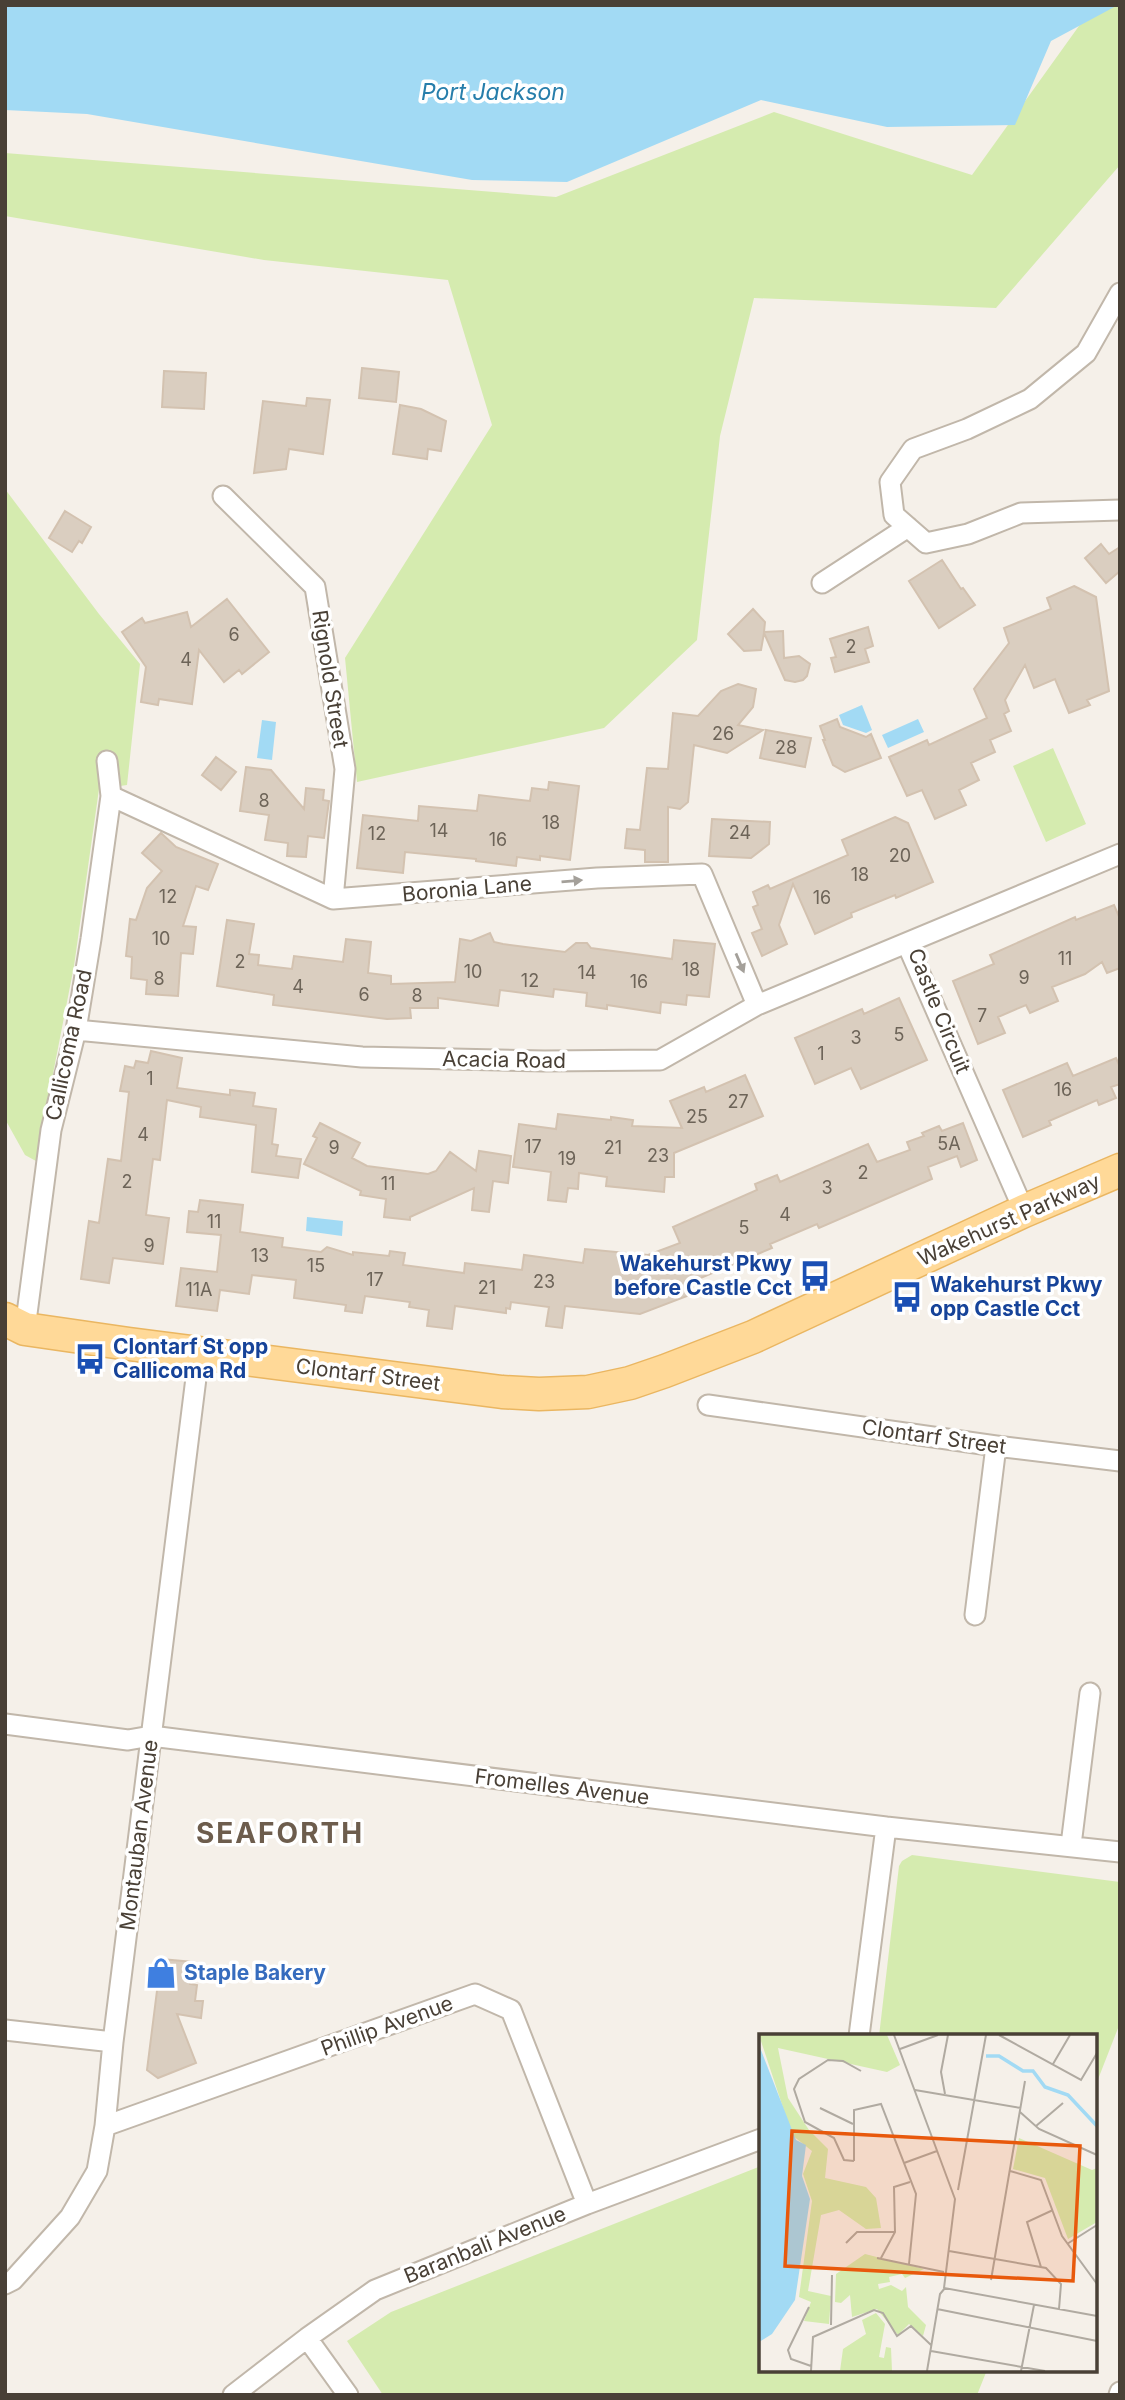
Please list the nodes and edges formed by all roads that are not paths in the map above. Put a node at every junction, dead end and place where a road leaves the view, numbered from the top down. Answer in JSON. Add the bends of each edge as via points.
{"nodes":[{"id":1,"x":1120,"y":293,"type":"edge"},
{"id":2,"x":223,"y":496,"type":"dead end"},
{"id":3,"x":1120,"y":510,"type":"edge"},
{"id":4,"x":908,"y":527,"type":"junction"},
{"id":5,"x":822,"y":583,"type":"dead end"},
{"id":6,"x":107,"y":761,"type":"dead end"},
{"id":7,"x":111,"y":796,"type":"junction"},
{"id":8,"x":1120,"y":855,"type":"edge"},
{"id":9,"x":333,"y":899,"type":"junction"},
{"id":10,"x":907,"y":944,"type":"junction"},
{"id":11,"x":757,"y":1005,"type":"junction"},
{"id":12,"x":76,"y":1030,"type":"junction"},
{"id":13,"x":1120,"y":1170,"type":"edge"},
{"id":14,"x":1024,"y":1211,"type":"junction"},
{"id":15,"x":12,"y":1327,"type":"edge"},
{"id":16,"x":199,"y":1354,"type":"junction"},
{"id":17,"x":502,"y":1392,"type":"joint"},
{"id":18,"x":708,"y":1405,"type":"dead end"},
{"id":19,"x":996,"y":1446,"type":"junction"},
{"id":20,"x":1120,"y":1461,"type":"edge"},
{"id":21,"x":975,"y":1615,"type":"dead end"},
{"id":22,"x":1090,"y":1693,"type":"dead end"},
{"id":23,"x":5,"y":1724,"type":"edge"},
{"id":24,"x":151,"y":1736,"type":"junction"},
{"id":25,"x":886,"y":1827,"type":"junction"},
{"id":26,"x":1071,"y":1845,"type":"junction"},
{"id":27,"x":1120,"y":1852,"type":"edge"},
{"id":28,"x":5,"y":2030,"type":"edge"},
{"id":29,"x":859,"y":2034,"type":"edge"},
{"id":30,"x":113,"y":2042,"type":"junction"},
{"id":31,"x":105,"y":2126,"type":"junction"},
{"id":32,"x":759,"y":2140,"type":"edge"},
{"id":33,"x":587,"y":2204,"type":"junction"},
{"id":34,"x":5,"y":2284,"type":"edge"},
{"id":35,"x":307,"y":2337,"type":"junction"},
{"id":36,"x":233,"y":2395,"type":"edge"},
{"id":37,"x":348,"y":2395,"type":"edge"}],
"edges":[{"from":1,"to":4,"type":"street","via":[[1086,353],[1030,399],[913,449],[890,482],[894,515]]},
{"from":2,"to":9,"type":"street","name":"Rignold Street","via":[[315,587],[345,769]]},
{"from":3,"to":4,"type":"street","via":[[1021,513],[968,534],[926,543]]},
{"from":4,"to":5,"type":"street"},
{"from":6,"to":7,"type":"street","name":"Callicoma Road"},
{"from":7,"to":9,"type":"street","name":"Boronia Lane"},
{"from":7,"to":12,"type":"street","name":"Callicoma Road"},
{"from":8,"to":10,"type":"street","name":"Castle Circuit"},
{"from":9,"to":11,"type":"street","name":"Boronia Lane","one_way":true,"via":[[702,874]]},
{"from":10,"to":11,"type":"street","name":"Acacia Road"},
{"from":10,"to":14,"type":"street","name":"Castle Circuit"},
{"from":11,"to":12,"type":"street","name":"Acacia Road","via":[[660,1060],[362,1057]]},
{"from":12,"to":15,"type":"street","name":"Callicoma Road"},
{"from":13,"to":14,"type":"main road","name":"Wakehurst Parkway"},
{"from":14,"to":17,"type":"main road","name":"Wakehurst Parkway","via":[[753,1337],[666,1371],[587,1392]]},
{"from":15,"to":16,"type":"main road","name":"Clontarf Street"},
{"from":16,"to":17,"type":"main road","name":"Clontarf Street"},
{"from":16,"to":24,"type":"street","name":"Montauban Avenue"},
{"from":18,"to":19,"type":"street","name":"Clontarf Street"},
{"from":19,"to":20,"type":"street","name":"Clontarf Street"},
{"from":19,"to":21,"type":"street"},
{"from":22,"to":26,"type":"street"},
{"from":23,"to":24,"type":"street","name":"Fromelles Avenue","via":[[128,1740]]},
{"from":24,"to":25,"type":"street","name":"Fromelles Avenue"},
{"from":24,"to":30,"type":"street","name":"Montauban Avenue"},
{"from":25,"to":26,"type":"street","name":"Fromelles Avenue"},
{"from":25,"to":29,"type":"street"},
{"from":26,"to":27,"type":"street","name":"Fromelles Avenue"},
{"from":28,"to":30,"type":"street"},
{"from":30,"to":31,"type":"street","name":"Montauban Avenue"},
{"from":31,"to":33,"type":"street","name":"Phillip Avenue","via":[[475,1994],[511,2010]]},
{"from":31,"to":34,"type":"street","name":"Montauban Avenue","via":[[97,2171],[70,2217]]},
{"from":32,"to":33,"type":"street","name":"Baranbali Avenue"},
{"from":33,"to":35,"type":"street","name":"Baranbali Avenue","via":[[375,2290]]},
{"from":35,"to":36,"type":"street","name":"Baranbali Avenue"},
{"from":35,"to":37,"type":"street"}]}
